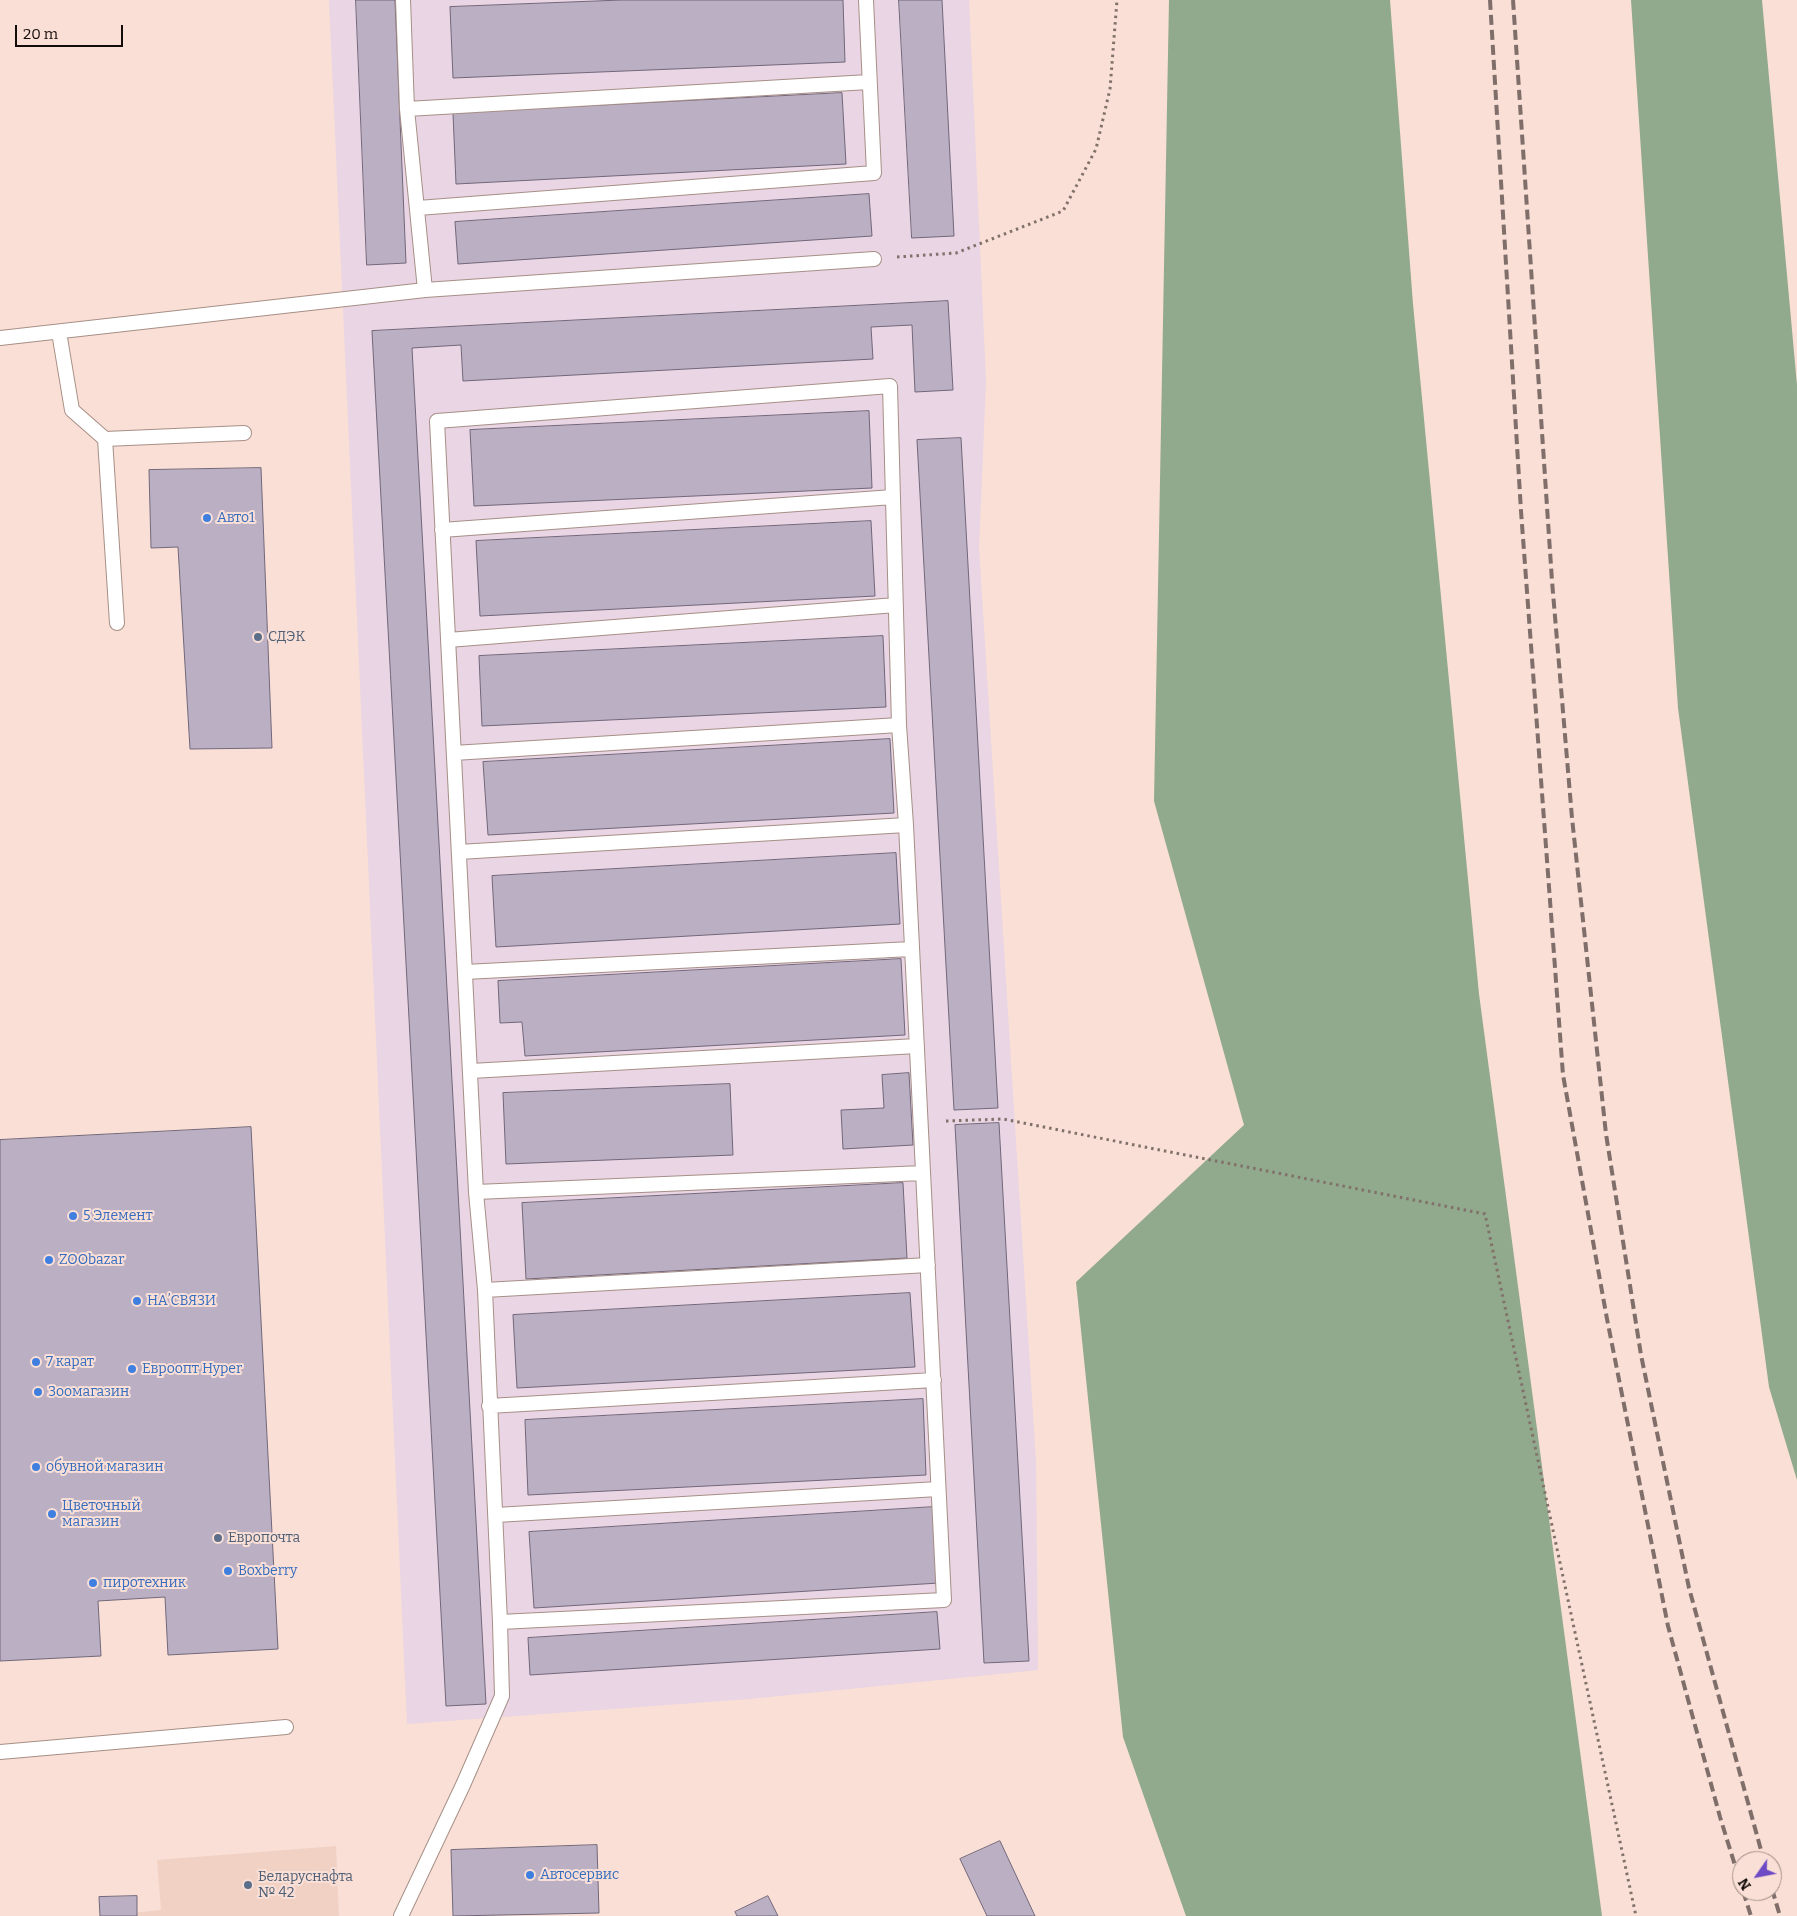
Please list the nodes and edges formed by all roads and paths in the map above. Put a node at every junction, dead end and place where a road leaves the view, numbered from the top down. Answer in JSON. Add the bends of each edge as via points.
{"nodes":[{"id":1,"x":403,"y":0,"type":"edge"},
{"id":2,"x":866,"y":0,"type":"edge"},
{"id":3,"x":1117,"y":0,"type":"edge"},
{"id":4,"x":869,"y":82,"type":"junction"},
{"id":5,"x":407,"y":109,"type":"junction"},
{"id":6,"x":418,"y":208,"type":"junction"},
{"id":7,"x":874,"y":259,"type":"joint"},
{"id":8,"x":425,"y":290,"type":"junction"},
{"id":9,"x":59,"y":332,"type":"junction"},
{"id":10,"x":0,"y":338,"type":"edge"},
{"id":11,"x":244,"y":433,"type":"dead end"},
{"id":12,"x":105,"y":439,"type":"junction"},
{"id":13,"x":893,"y":496,"type":"junction"},
{"id":14,"x":442,"y":530,"type":"junction"},
{"id":15,"x":896,"y":605,"type":"junction"},
{"id":16,"x":117,"y":623,"type":"dead end"},
{"id":17,"x":448,"y":640,"type":"junction"},
{"id":18,"x":899,"y":725,"type":"junction"},
{"id":19,"x":454,"y":752,"type":"junction"},
{"id":20,"x":906,"y":825,"type":"junction"},
{"id":21,"x":459,"y":852,"type":"junction"},
{"id":22,"x":911,"y":949,"type":"junction"},
{"id":23,"x":465,"y":972,"type":"junction"},
{"id":24,"x":917,"y":1046,"type":"junction"},
{"id":25,"x":471,"y":1070,"type":"junction"},
{"id":26,"x":920,"y":1120,"type":"junction"},
{"id":27,"x":923,"y":1173,"type":"junction"},
{"id":28,"x":476,"y":1192,"type":"junction"},
{"id":29,"x":928,"y":1265,"type":"junction"},
{"id":30,"x":485,"y":1290,"type":"junction"},
{"id":31,"x":934,"y":1380,"type":"junction"},
{"id":32,"x":489,"y":1406,"type":"junction"},
{"id":33,"x":938,"y":1489,"type":"junction"},
{"id":34,"x":496,"y":1515,"type":"junction"},
{"id":35,"x":500,"y":1622,"type":"junction"},
{"id":36,"x":286,"y":1727,"type":"dead end"},
{"id":37,"x":0,"y":1752,"type":"edge"},
{"id":38,"x":401,"y":1916,"type":"edge"},
{"id":39,"x":1636,"y":1916,"type":"edge"}],
"edges":[{"from":1,"to":5,"type":"lane"},
{"from":2,"to":4,"type":"lane"},
{"from":3,"to":7,"type":"path","via":[[1110,89],[1096,149],[1063,211],[956,253]]},
{"from":4,"to":5,"type":"lane"},
{"from":4,"to":6,"type":"lane","via":[[874,173]]},
{"from":5,"to":6,"type":"lane"},
{"from":6,"to":8,"type":"lane"},
{"from":7,"to":8,"type":"lane"},
{"from":8,"to":9,"type":"lane"},
{"from":9,"to":10,"type":"lane"},
{"from":9,"to":12,"type":"lane","via":[[72,410]]},
{"from":11,"to":12,"type":"lane"},
{"from":12,"to":16,"type":"lane"},
{"from":13,"to":14,"type":"lane"},
{"from":13,"to":14,"type":"lane","via":[[890,386],[437,421]]},
{"from":13,"to":15,"type":"lane"},
{"from":14,"to":17,"type":"lane"},
{"from":15,"to":17,"type":"lane"},
{"from":15,"to":18,"type":"lane"},
{"from":17,"to":19,"type":"lane"},
{"from":18,"to":19,"type":"lane"},
{"from":18,"to":20,"type":"lane"},
{"from":19,"to":21,"type":"lane"},
{"from":20,"to":21,"type":"lane"},
{"from":20,"to":22,"type":"lane"},
{"from":21,"to":23,"type":"lane"},
{"from":22,"to":23,"type":"lane"},
{"from":22,"to":24,"type":"lane"},
{"from":23,"to":25,"type":"lane"},
{"from":24,"to":25,"type":"lane"},
{"from":24,"to":26,"type":"lane"},
{"from":25,"to":28,"type":"lane"},
{"from":26,"to":27,"type":"lane"},
{"from":26,"to":39,"type":"path","via":[[1003,1119],[1485,1214]]},
{"from":27,"to":28,"type":"lane"},
{"from":27,"to":29,"type":"lane"},
{"from":28,"to":30,"type":"lane"},
{"from":29,"to":30,"type":"lane"},
{"from":29,"to":31,"type":"lane"},
{"from":30,"to":32,"type":"lane"},
{"from":31,"to":32,"type":"lane"},
{"from":31,"to":33,"type":"lane"},
{"from":32,"to":34,"type":"lane"},
{"from":33,"to":34,"type":"lane"},
{"from":33,"to":35,"type":"lane","via":[[944,1600]]},
{"from":34,"to":35,"type":"lane"},
{"from":35,"to":38,"type":"lane","via":[[502,1696]]},
{"from":36,"to":37,"type":"lane"}]}
